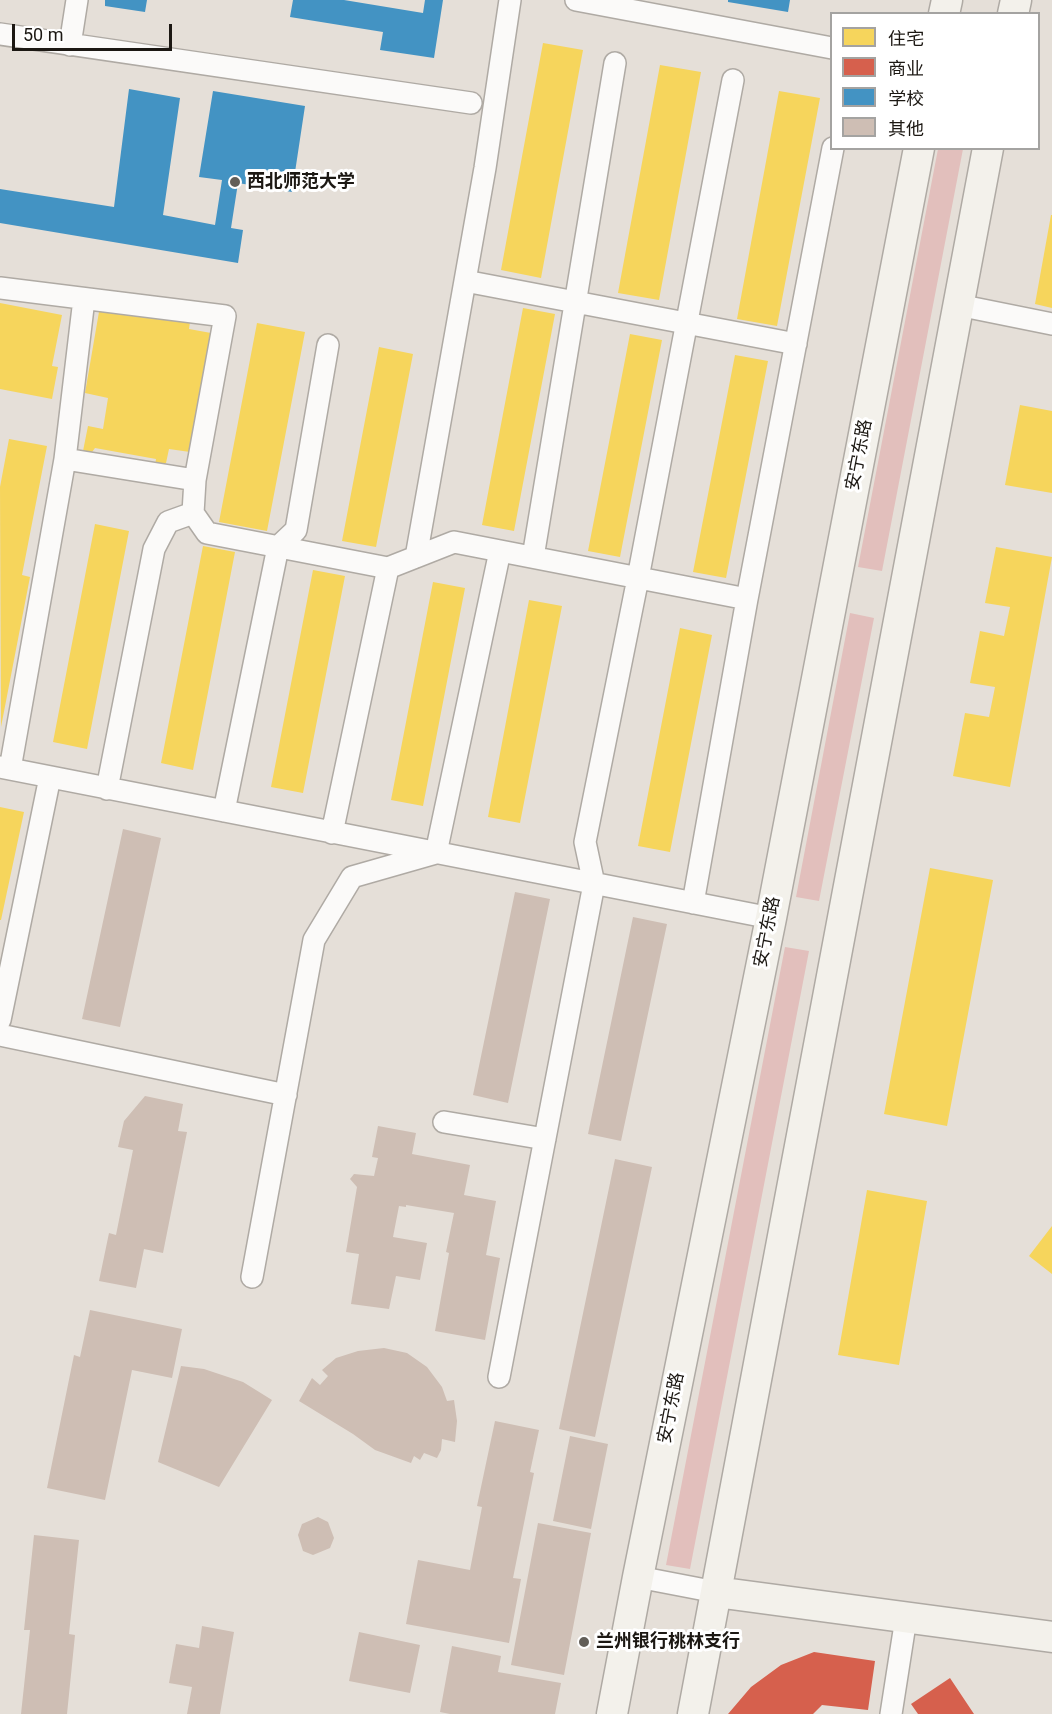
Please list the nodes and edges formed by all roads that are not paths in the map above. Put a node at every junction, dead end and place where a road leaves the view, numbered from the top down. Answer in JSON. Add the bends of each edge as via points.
{"nodes":[{"id":1,"x":77,"y":0,"type":"edge"},
{"id":2,"x":510,"y":0,"type":"edge"},
{"id":3,"x":576,"y":0,"type":"edge"},
{"id":4,"x":0,"y":34,"type":"edge"},
{"id":5,"x":70,"y":45,"type":"junction"},
{"id":6,"x":830,"y":48,"type":"edge"},
{"id":7,"x":615,"y":63,"type":"dead end"},
{"id":8,"x":733,"y":80,"type":"dead end"},
{"id":9,"x":471,"y":103,"type":"dead end"},
{"id":10,"x":833,"y":150,"type":"edge"},
{"id":11,"x":919,"y":150,"type":"edge"},
{"id":12,"x":988,"y":150,"type":"edge"},
{"id":13,"x":465,"y":281,"type":"junction"},
{"id":14,"x":0,"y":288,"type":"edge"},
{"id":15,"x":84,"y":298,"type":"junction"},
{"id":16,"x":576,"y":302,"type":"junction"},
{"id":17,"x":958,"y":305,"type":"junction"},
{"id":18,"x":686,"y":323,"type":"junction"},
{"id":19,"x":1052,"y":324,"type":"edge"},
{"id":20,"x":796,"y":344,"type":"junction"},
{"id":21,"x":328,"y":345,"type":"dead end"},
{"id":22,"x":65,"y":459,"type":"junction"},
{"id":23,"x":195,"y":480,"type":"junction"},
{"id":24,"x":193,"y":513,"type":"junction"},
{"id":25,"x":278,"y":547,"type":"junction"},
{"id":26,"x":500,"y":550,"type":"junction"},
{"id":27,"x":416,"y":557,"type":"junction"},
{"id":28,"x":533,"y":557,"type":"junction"},
{"id":29,"x":388,"y":568,"type":"junction"},
{"id":30,"x":638,"y":578,"type":"junction"},
{"id":31,"x":747,"y":599,"type":"junction"},
{"id":32,"x":5,"y":768,"type":"edge"},
{"id":33,"x":50,"y":777,"type":"junction"},
{"id":34,"x":107,"y":789,"type":"junction"},
{"id":35,"x":224,"y":812,"type":"junction"},
{"id":36,"x":332,"y":833,"type":"junction"},
{"id":37,"x":436,"y":853,"type":"junction"},
{"id":38,"x":594,"y":884,"type":"junction"},
{"id":39,"x":693,"y":903,"type":"junction"},
{"id":40,"x":771,"y":918,"type":"junction"},
{"id":41,"x":0,"y":1020,"type":"edge"},
{"id":42,"x":0,"y":1035,"type":"edge"},
{"id":43,"x":286,"y":1095,"type":"junction"},
{"id":44,"x":444,"y":1122,"type":"dead end"},
{"id":45,"x":545,"y":1139,"type":"junction"},
{"id":46,"x":252,"y":1277,"type":"dead end"},
{"id":47,"x":499,"y":1377,"type":"dead end"},
{"id":48,"x":638,"y":1577,"type":"junction"},
{"id":49,"x":716,"y":1592,"type":"junction"},
{"id":50,"x":906,"y":1618,"type":"junction"},
{"id":51,"x":1052,"y":1637,"type":"edge"},
{"id":52,"x":612,"y":1714,"type":"edge"},
{"id":53,"x":693,"y":1714,"type":"edge"},
{"id":54,"x":891,"y":1714,"type":"edge"}],
"edges":[{"from":1,"to":5,"type":"street"},
{"from":2,"to":13,"type":"street"},
{"from":3,"to":6,"type":"street"},
{"from":4,"to":5,"type":"street"},
{"from":5,"to":9,"type":"street"},
{"from":7,"to":16,"type":"street"},
{"from":8,"to":18,"type":"street"},
{"from":10,"to":20,"type":"street"},
{"from":11,"to":40,"type":"main road","name":"安宁东路"},
{"from":12,"to":17,"type":"main road"},
{"from":13,"to":16,"type":"street"},
{"from":13,"to":27,"type":"street"},
{"from":14,"to":15,"type":"street"},
{"from":15,"to":22,"type":"street"},
{"from":15,"to":23,"type":"street","via":[[225,316]]},
{"from":16,"to":18,"type":"street"},
{"from":16,"to":28,"type":"street"},
{"from":17,"to":19,"type":"street"},
{"from":17,"to":49,"type":"main road"},
{"from":18,"to":20,"type":"street"},
{"from":18,"to":30,"type":"street"},
{"from":20,"to":31,"type":"street"},
{"from":21,"to":25,"type":"street","via":[[296,530]]},
{"from":22,"to":23,"type":"street"},
{"from":22,"to":32,"type":"street"},
{"from":23,"to":24,"type":"street"},
{"from":24,"to":25,"type":"street","via":[[207,533]]},
{"from":24,"to":34,"type":"street","via":[[168,522],[154,549]]},
{"from":25,"to":29,"type":"street"},
{"from":25,"to":35,"type":"street"},
{"from":26,"to":27,"type":"street","via":[[454,542]]},
{"from":26,"to":28,"type":"street"},
{"from":26,"to":37,"type":"street"},
{"from":27,"to":29,"type":"street"},
{"from":28,"to":30,"type":"street"},
{"from":29,"to":36,"type":"street"},
{"from":30,"to":31,"type":"street"},
{"from":30,"to":38,"type":"street","via":[[585,842]]},
{"from":31,"to":39,"type":"street"},
{"from":32,"to":33,"type":"street"},
{"from":33,"to":34,"type":"street"},
{"from":33,"to":41,"type":"street"},
{"from":34,"to":35,"type":"street"},
{"from":35,"to":36,"type":"street"},
{"from":36,"to":37,"type":"street"},
{"from":37,"to":38,"type":"street"},
{"from":37,"to":43,"type":"street","via":[[352,877],[314,940]]},
{"from":38,"to":39,"type":"street"},
{"from":38,"to":45,"type":"street"},
{"from":39,"to":40,"type":"street"},
{"from":40,"to":48,"type":"main road","name":"安宁东路"},
{"from":42,"to":43,"type":"street"},
{"from":43,"to":46,"type":"street"},
{"from":44,"to":45,"type":"street"},
{"from":45,"to":47,"type":"street"},
{"from":48,"to":49,"type":"street"},
{"from":48,"to":52,"type":"main road","name":"安宁东路"},
{"from":49,"to":50,"type":"main road"},
{"from":49,"to":53,"type":"main road"},
{"from":50,"to":51,"type":"main road"},
{"from":50,"to":54,"type":"street"}]}
